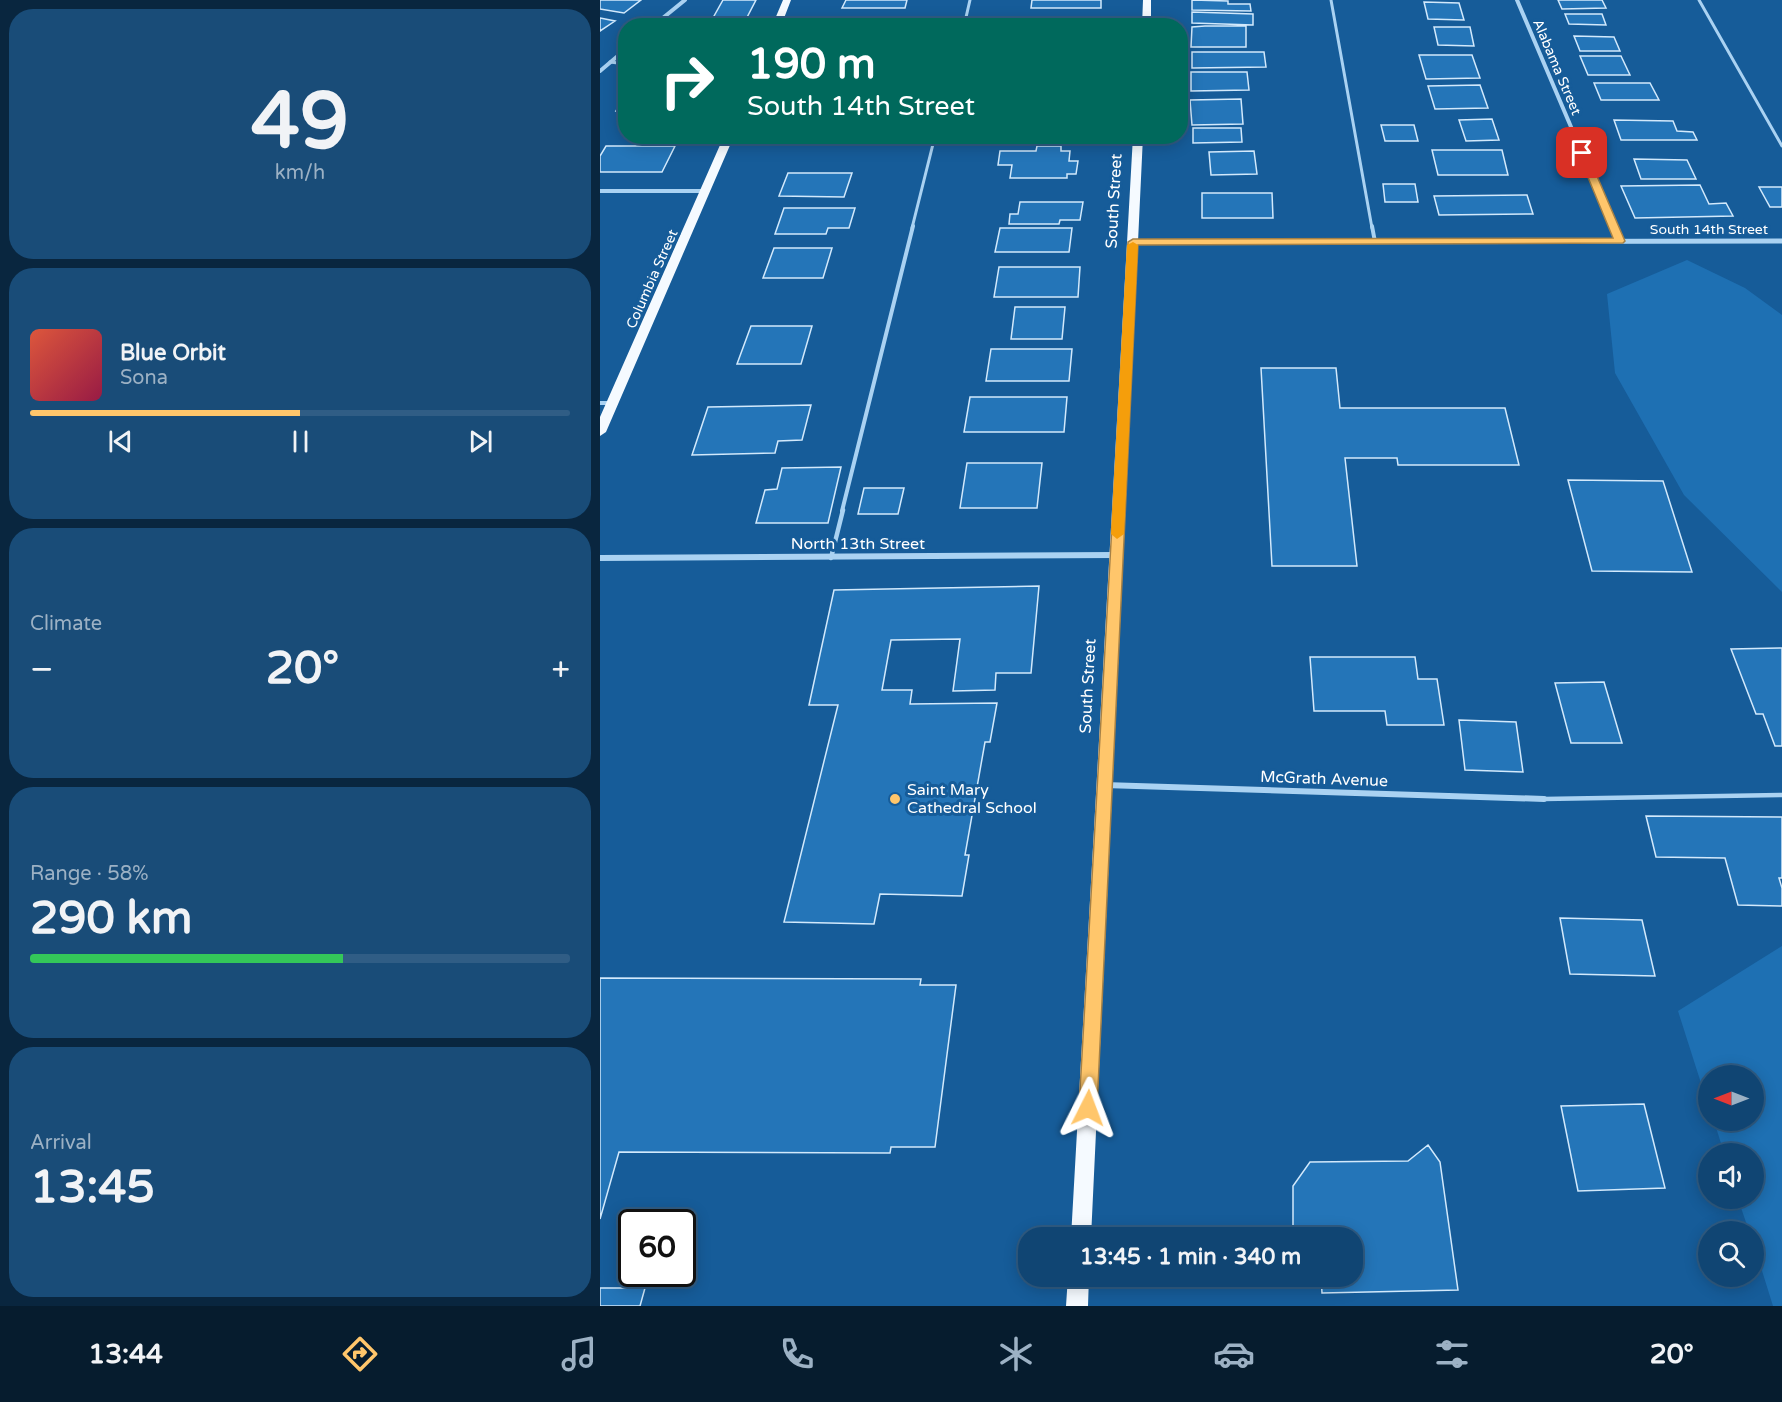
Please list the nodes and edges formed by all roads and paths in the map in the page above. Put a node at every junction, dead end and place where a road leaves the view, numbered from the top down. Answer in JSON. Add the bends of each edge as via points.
{"nodes":[{"id":1,"x":685,"y":0,"type":"edge"},
{"id":2,"x":788,"y":0,"type":"edge"},
{"id":3,"x":970,"y":0,"type":"edge"},
{"id":4,"x":1148,"y":0,"type":"edge"},
{"id":5,"x":1331,"y":0,"type":"edge"},
{"id":6,"x":1517,"y":0,"type":"edge"},
{"id":7,"x":1699,"y":0,"type":"edge"},
{"id":8,"x":663,"y":18,"type":"edge"},
{"id":9,"x":780,"y":18,"type":"edge"},
{"id":10,"x":966,"y":18,"type":"edge"},
{"id":11,"x":1147,"y":18,"type":"edge"},
{"id":12,"x":618,"y":56,"type":"edge"},
{"id":13,"x":610,"y":62,"type":"junction"},
{"id":14,"x":618,"y":63,"type":"edge"},
{"id":15,"x":600,"y":71,"type":"edge"},
{"id":16,"x":726,"y":144,"type":"edge"},
{"id":17,"x":933,"y":144,"type":"edge"},
{"id":18,"x":1138,"y":144,"type":"edge"},
{"id":19,"x":1782,"y":146,"type":"edge"},
{"id":20,"x":600,"y":191,"type":"edge"},
{"id":21,"x":707,"y":191,"type":"junction"},
{"id":22,"x":1620,"y":241,"type":"junction"},
{"id":23,"x":1782,"y":241,"type":"edge"},
{"id":24,"x":1133,"y":242,"type":"junction"},
{"id":25,"x":1375,"y":242,"type":"junction"},
{"id":26,"x":600,"y":403,"type":"edge"},
{"id":27,"x":613,"y":403,"type":"junction"},
{"id":28,"x":600,"y":432,"type":"edge"},
{"id":29,"x":1116,"y":555,"type":"junction"},
{"id":30,"x":600,"y":558,"type":"edge"},
{"id":31,"x":831,"y":558,"type":"junction"},
{"id":32,"x":1104,"y":785,"type":"junction"},
{"id":33,"x":1782,"y":795,"type":"edge"},
{"id":34,"x":1544,"y":799,"type":"joint"},
{"id":35,"x":1082,"y":1227,"type":"edge"},
{"id":36,"x":1078,"y":1287,"type":"edge"},
{"id":37,"x":1077,"y":1306,"type":"edge"}],
"edges":[{"from":1,"to":8,"type":"street"},
{"from":2,"to":9,"type":"main road"},
{"from":3,"to":10,"type":"lane"},
{"from":4,"to":11,"type":"main road"},
{"from":5,"to":25,"type":"lane"},
{"from":6,"to":22,"type":"street","name":"Alabama Street"},
{"from":7,"to":19,"type":"lane"},
{"from":12,"to":13,"type":"street"},
{"from":13,"to":14,"type":"lane"},
{"from":13,"to":15,"type":"street"},
{"from":16,"to":21,"type":"main road","name":"Columbia Street"},
{"from":17,"to":31,"type":"lane"},
{"from":18,"to":24,"type":"main road","name":"South Street"},
{"from":20,"to":21,"type":"street"},
{"from":21,"to":27,"type":"main road","name":"Columbia Street"},
{"from":22,"to":23,"type":"street","name":"South 14th Street"},
{"from":22,"to":25,"type":"street","name":"South 14th Street"},
{"from":24,"to":25,"type":"street","name":"South 14th Street"},
{"from":24,"to":29,"type":"main road","name":"South Street"},
{"from":26,"to":27,"type":"lane"},
{"from":27,"to":28,"type":"main road","name":"Columbia Street"},
{"from":29,"to":31,"type":"street","name":"North 13th Street"},
{"from":29,"to":32,"type":"main road","name":"South Street"},
{"from":30,"to":31,"type":"street","name":"North 13th Street"},
{"from":32,"to":34,"type":"street","name":"McGrath Avenue"},
{"from":32,"to":35,"type":"main road","name":"South Street"},
{"from":33,"to":34,"type":"lane"},
{"from":36,"to":37,"type":"main road"}]}
